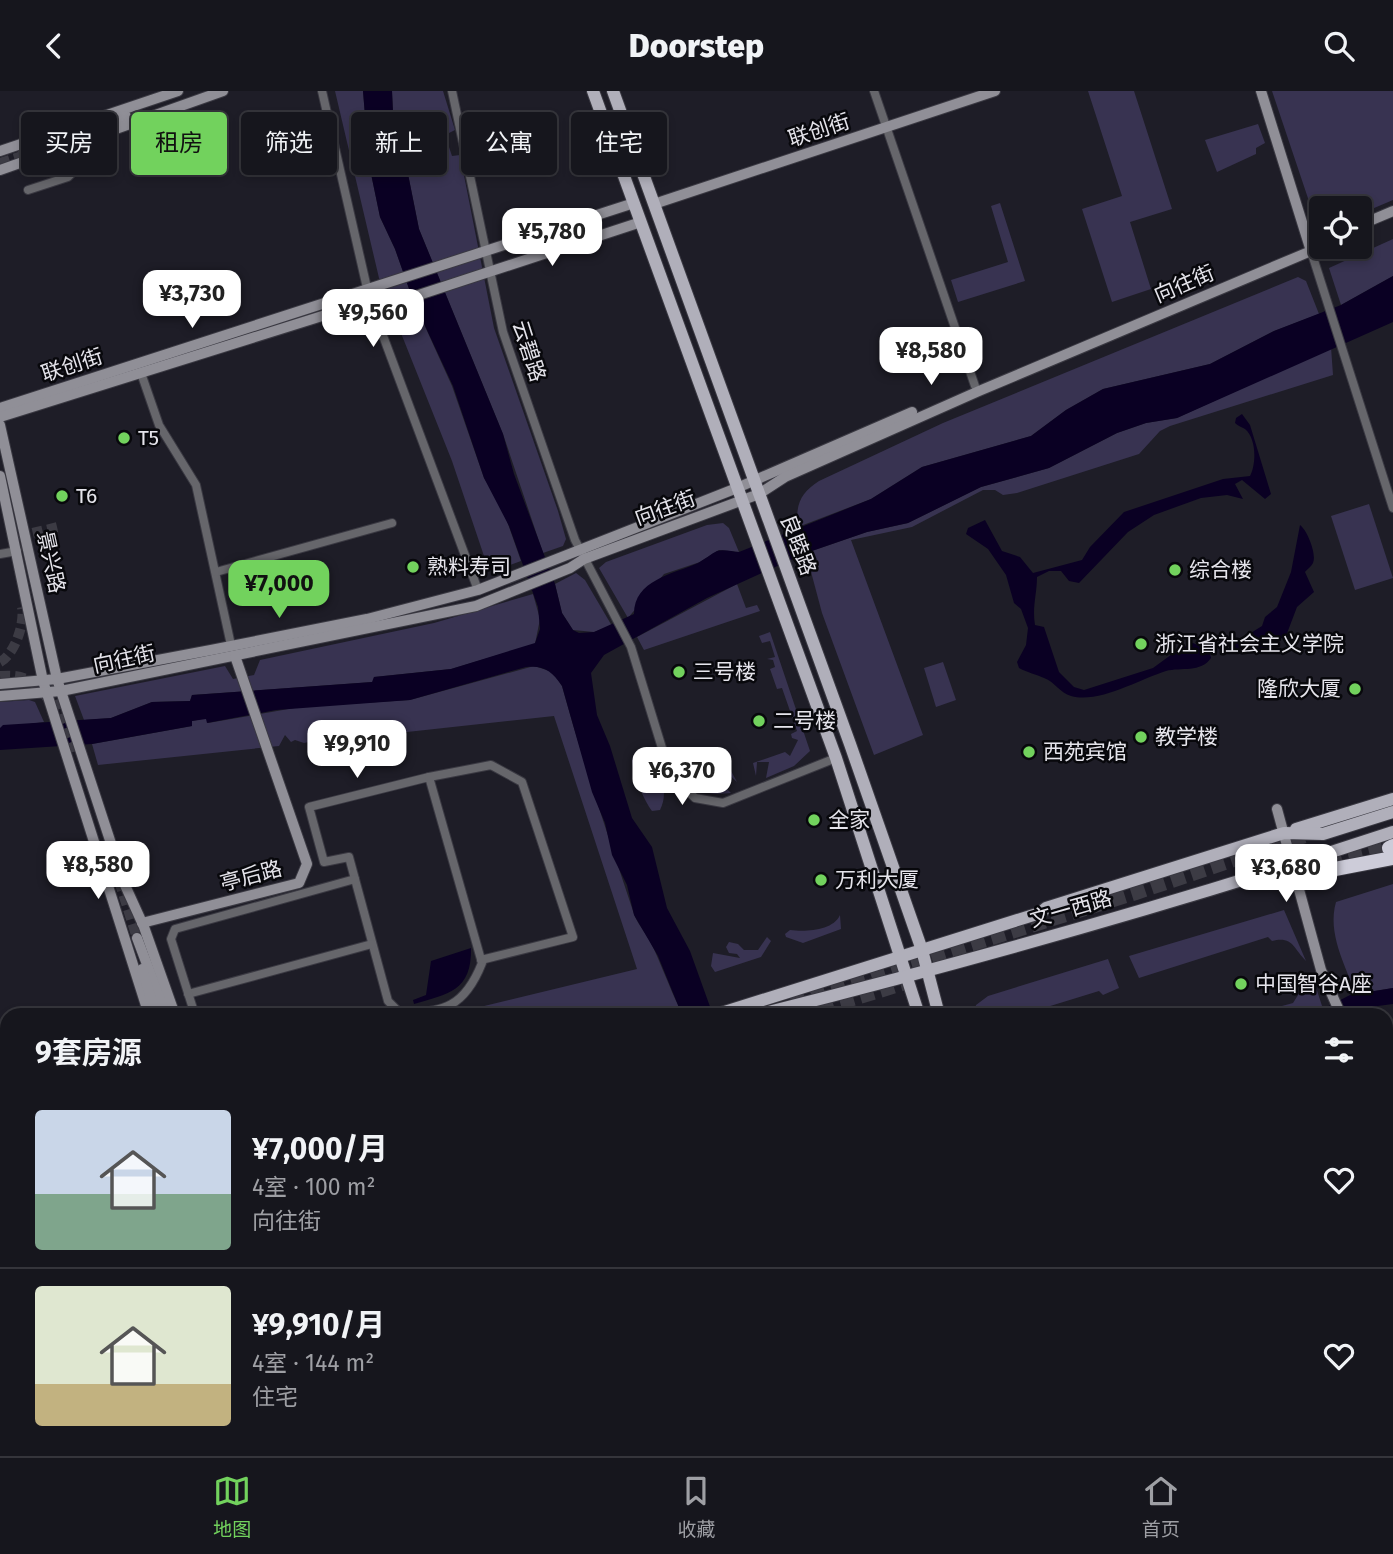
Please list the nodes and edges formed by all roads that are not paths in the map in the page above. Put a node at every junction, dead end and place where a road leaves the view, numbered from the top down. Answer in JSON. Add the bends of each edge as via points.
{"nodes":[{"id":1,"x":223,"y":91,"type":"edge"},
{"id":2,"x":323,"y":91,"type":"edge"},
{"id":3,"x":452,"y":91,"type":"edge"},
{"id":4,"x":593,"y":91,"type":"edge"},
{"id":5,"x":613,"y":91,"type":"edge"},
{"id":6,"x":874,"y":91,"type":"edge"},
{"id":7,"x":995,"y":91,"type":"edge"},
{"id":8,"x":1261,"y":91,"type":"edge"},
{"id":9,"x":174,"y":92,"type":"edge"},
{"id":10,"x":174,"y":108,"type":"junction"},
{"id":11,"x":887,"y":128,"type":"junction"},
{"id":12,"x":117,"y":129,"type":"edge"},
{"id":13,"x":0,"y":151,"type":"edge"},
{"id":14,"x":21,"y":163,"type":"edge"},
{"id":15,"x":0,"y":170,"type":"edge"},
{"id":16,"x":70,"y":175,"type":"edge"},
{"id":17,"x":28,"y":190,"type":"dead end"},
{"id":18,"x":634,"y":202,"type":"junction"},
{"id":19,"x":654,"y":204,"type":"junction"},
{"id":20,"x":1393,"y":211,"type":"edge"},
{"id":21,"x":1372,"y":220,"type":"edge"},
{"id":22,"x":641,"y":222,"type":"junction"},
{"id":23,"x":1309,"y":246,"type":"edge"},
{"id":24,"x":1309,"y":249,"type":"edge"},
{"id":25,"x":1309,"y":249,"type":"edge"},
{"id":26,"x":487,"y":251,"type":"junction"},
{"id":27,"x":1314,"y":259,"type":"edge"},
{"id":28,"x":491,"y":271,"type":"junction"},
{"id":29,"x":371,"y":300,"type":"junction"},
{"id":30,"x":141,"y":373,"type":"junction"},
{"id":31,"x":975,"y":386,"type":"junction"},
{"id":32,"x":0,"y":408,"type":"edge"},
{"id":33,"x":0,"y":417,"type":"edge"},
{"id":34,"x":0,"y":425,"type":"edge"},
{"id":35,"x":0,"y":476,"type":"edge"},
{"id":36,"x":754,"y":481,"type":"junction"},
{"id":37,"x":740,"y":493,"type":"junction"},
{"id":38,"x":759,"y":493,"type":"junction"},
{"id":39,"x":1393,"y":508,"type":"edge"},
{"id":40,"x":392,"y":523,"type":"dead end"},
{"id":41,"x":17,"y":551,"type":"junction"},
{"id":42,"x":0,"y":554,"type":"edge"},
{"id":43,"x":582,"y":555,"type":"junction"},
{"id":44,"x":568,"y":563,"type":"junction"},
{"id":45,"x":216,"y":572,"type":"junction"},
{"id":46,"x":478,"y":590,"type":"junction"},
{"id":47,"x":233,"y":650,"type":"junction"},
{"id":48,"x":57,"y":679,"type":"junction"},
{"id":49,"x":43,"y":681,"type":"junction"},
{"id":50,"x":0,"y":684,"type":"edge"},
{"id":51,"x":61,"y":691,"type":"junction"},
{"id":52,"x":47,"y":694,"type":"junction"},
{"id":53,"x":0,"y":696,"type":"edge"},
{"id":54,"x":836,"y":758,"type":"junction"},
{"id":55,"x":429,"y":777,"type":"junction"},
{"id":56,"x":1393,"y":799,"type":"edge"},
{"id":57,"x":1277,"y":809,"type":"dead end"},
{"id":58,"x":1393,"y":812,"type":"edge"},
{"id":59,"x":1393,"y":832,"type":"edge"},
{"id":60,"x":1284,"y":833,"type":"junction"},
{"id":61,"x":1392,"y":850,"type":"edge"},
{"id":62,"x":1292,"y":866,"type":"junction"},
{"id":63,"x":355,"y":879,"type":"junction"},
{"id":64,"x":142,"y":923,"type":"junction"},
{"id":65,"x":372,"y":944,"type":"junction"},
{"id":66,"x":922,"y":950,"type":"junction"},
{"id":67,"x":901,"y":958,"type":"junction"},
{"id":68,"x":481,"y":960,"type":"junction"},
{"id":69,"x":927,"y":971,"type":"junction"},
{"id":70,"x":907,"y":977,"type":"junction"},
{"id":71,"x":188,"y":994,"type":"junction"},
{"id":72,"x":147,"y":1008,"type":"edge"},
{"id":73,"x":154,"y":1008,"type":"edge"},
{"id":74,"x":163,"y":1008,"type":"edge"},
{"id":75,"x":172,"y":1008,"type":"edge"},
{"id":76,"x":193,"y":1008,"type":"edge"},
{"id":77,"x":392,"y":1008,"type":"edge"},
{"id":78,"x":441,"y":1008,"type":"edge"},
{"id":79,"x":738,"y":1008,"type":"edge"},
{"id":80,"x":785,"y":1008,"type":"edge"},
{"id":81,"x":917,"y":1008,"type":"edge"},
{"id":82,"x":937,"y":1008,"type":"edge"},
{"id":83,"x":1338,"y":1008,"type":"edge"}],
"edges":[{"from":1,"to":10,"type":"street"},
{"from":2,"to":29,"type":"street"},
{"from":3,"to":26,"type":"street","name":"云碧路"},
{"from":4,"to":18,"type":"main road","name":"良睦路"},
{"from":5,"to":19,"type":"main road","name":"良睦路"},
{"from":6,"to":11,"type":"street"},
{"from":7,"to":11,"type":"street","name":"联创街"},
{"from":8,"to":23,"type":"street"},
{"from":9,"to":10,"type":"street","via":[[145,109],[25,154],[149,111]]},
{"from":9,"to":13,"type":"street"},
{"from":10,"to":12,"type":"street"},
{"from":11,"to":19,"type":"street","name":"联创街"},
{"from":11,"to":31,"type":"street"},
{"from":14,"to":15,"type":"street"},
{"from":16,"to":17,"type":"street"},
{"from":18,"to":22,"type":"main road","name":"良睦路"},
{"from":18,"to":26,"type":"street","name":"联创街"},
{"from":19,"to":36,"type":"main road","name":"良睦路"},
{"from":20,"to":21,"type":"street"},
{"from":22,"to":28,"type":"street","name":"联创街"},
{"from":22,"to":37,"type":"main road","name":"良睦路"},
{"from":24,"to":31,"type":"street","name":"向往街"},
{"from":25,"to":38,"type":"street","name":"向往街","via":[[979,391]]},
{"from":26,"to":28,"type":"street","name":"云碧路"},
{"from":26,"to":29,"type":"street","name":"联创街","via":[[394,283]]},
{"from":27,"to":39,"type":"street"},
{"from":28,"to":29,"type":"street","name":"联创街","via":[[401,301]]},
{"from":28,"to":43,"type":"street","name":"云碧路","via":[[503,332]]},
{"from":29,"to":30,"type":"street","name":"联创街"},
{"from":29,"to":32,"type":"street","name":"联创街"},
{"from":29,"to":46,"type":"street"},
{"from":30,"to":33,"type":"street","name":"联创街"},
{"from":30,"to":45,"type":"street","via":[[159,425],[196,485]]},
{"from":31,"to":36,"type":"street","name":"向往街"},
{"from":34,"to":48,"type":"street","name":"景兴路"},
{"from":35,"to":41,"type":"street","name":"景兴路"},
{"from":36,"to":37,"type":"street","name":"向往街"},
{"from":36,"to":38,"type":"main road","name":"良睦路"},
{"from":37,"to":38,"type":"street","name":"向往街"},
{"from":37,"to":43,"type":"street","name":"向往街"},
{"from":37,"to":54,"type":"main road","name":"良睦路"},
{"from":38,"to":66,"type":"main road","name":"良睦路"},
{"from":40,"to":45,"type":"street"},
{"from":41,"to":42,"type":"street"},
{"from":41,"to":49,"type":"street","name":"景兴路"},
{"from":43,"to":44,"type":"street","name":"向往街"},
{"from":43,"to":54,"type":"street","name":"云碧路","via":[[631,647],[670,774],[695,798],[735,801]]},
{"from":44,"to":46,"type":"street","name":"向往街"},
{"from":44,"to":47,"type":"street","name":"向往街","via":[[476,606]]},
{"from":45,"to":47,"type":"street"},
{"from":46,"to":47,"type":"street","name":"向往街"},
{"from":47,"to":48,"type":"street","name":"向往街"},
{"from":47,"to":51,"type":"street","name":"向往街"},
{"from":47,"to":64,"type":"street","name":"亭后路","via":[[307,864],[305,873],[299,883],[274,891]]},
{"from":48,"to":49,"type":"street","name":"向往街"},
{"from":48,"to":51,"type":"street","name":"景兴路"},
{"from":49,"to":50,"type":"street","name":"向往街"},
{"from":49,"to":52,"type":"street","name":"景兴路"},
{"from":51,"to":52,"type":"street","name":"向往街"},
{"from":51,"to":64,"type":"street","name":"景兴路","via":[[124,883]]},
{"from":52,"to":53,"type":"street","name":"向往街"},
{"from":52,"to":72,"type":"street","name":"景兴路"},
{"from":54,"to":67,"type":"main road","name":"良睦路"},
{"from":55,"to":63,"type":"street","via":[[309,807],[324,862],[349,857]]},
{"from":55,"to":68,"type":"street"},
{"from":55,"to":68,"type":"street","via":[[491,765],[522,782],[573,937]]},
{"from":56,"to":60,"type":"main road","name":"文一西路"},
{"from":57,"to":60,"type":"street"},
{"from":58,"to":60,"type":"main road","name":"文一西路","via":[[1323,834]]},
{"from":59,"to":62,"type":"main road","name":"文一西路"},
{"from":60,"to":62,"type":"street"},
{"from":60,"to":66,"type":"main road","name":"文一西路"},
{"from":61,"to":62,"type":"highway","via":[[1335,869]]},
{"from":62,"to":69,"type":"main road","name":"文一西路"},
{"from":62,"to":83,"type":"street"},
{"from":63,"to":65,"type":"street"},
{"from":63,"to":71,"type":"street","via":[[174,929],[171,939]]},
{"from":64,"to":75,"type":"street"},
{"from":65,"to":71,"type":"street"},
{"from":65,"to":77,"type":"street"},
{"from":66,"to":67,"type":"main road","name":"文一西路"},
{"from":66,"to":69,"type":"main road","name":"良睦路"},
{"from":67,"to":70,"type":"main road","name":"良睦路"},
{"from":67,"to":79,"type":"main road","name":"文一西路"},
{"from":68,"to":78,"type":"street","via":[[474,982],[457,1004]]},
{"from":69,"to":70,"type":"main road","name":"文一西路"},
{"from":69,"to":82,"type":"main road","name":"良睦路"},
{"from":70,"to":80,"type":"main road","name":"文一西路"},
{"from":70,"to":81,"type":"main road","name":"良睦路"},
{"from":71,"to":76,"type":"street"},
{"from":73,"to":74,"type":"street","via":[[135,939]]}]}
